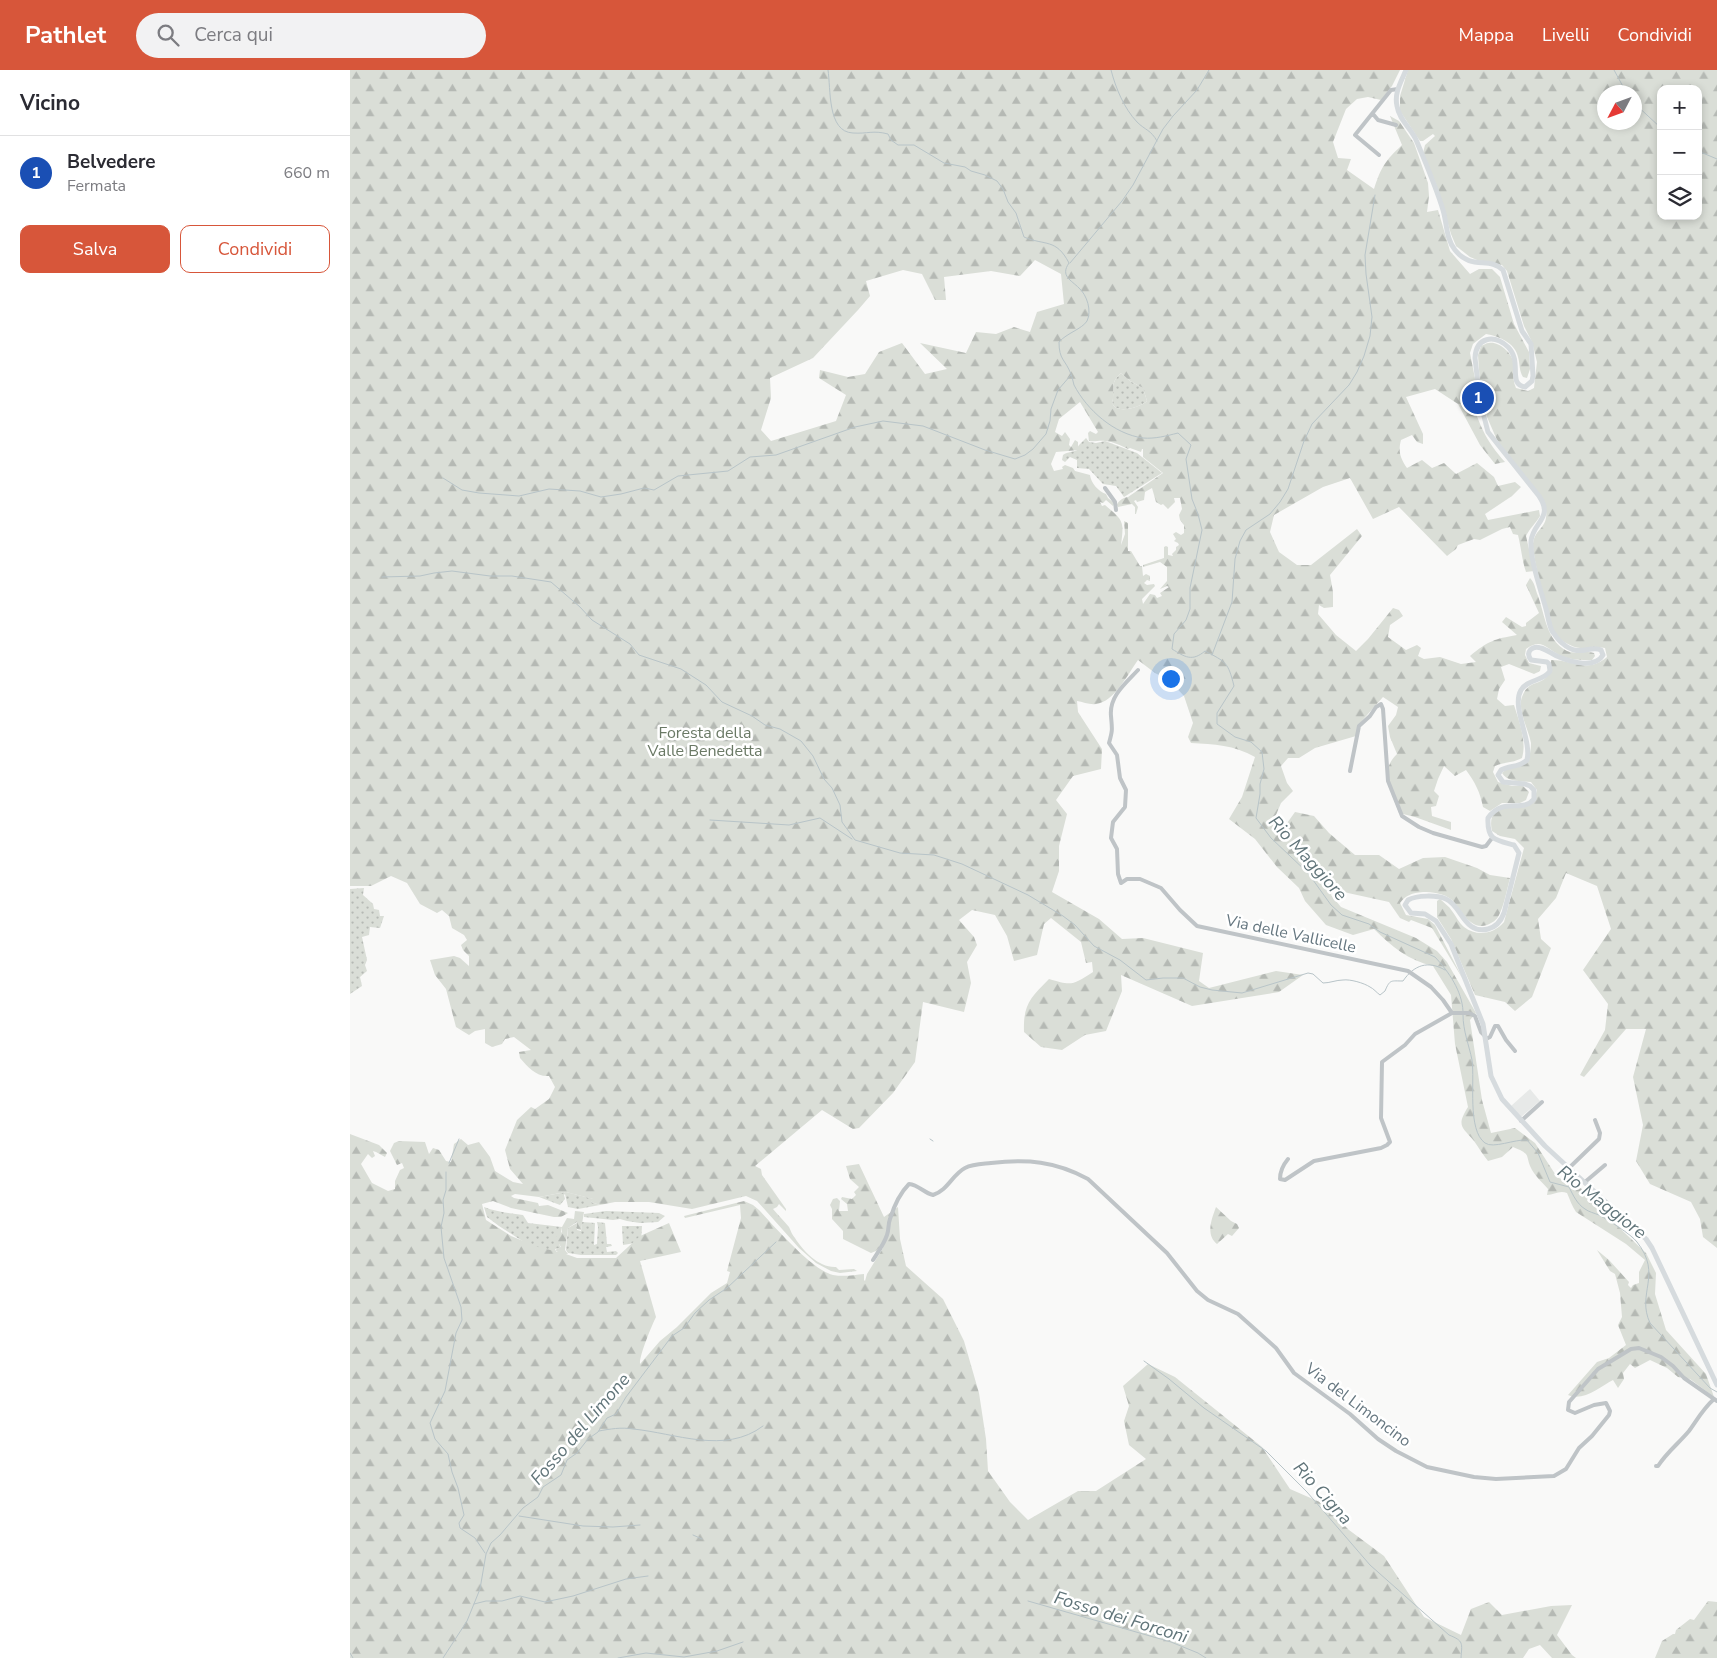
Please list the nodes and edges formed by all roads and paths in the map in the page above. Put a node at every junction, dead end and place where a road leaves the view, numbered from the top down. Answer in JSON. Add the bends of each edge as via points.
{"nodes":[{"id":1,"x":1406,"y":70,"type":"edge"},
{"id":2,"x":1398,"y":89,"type":"junction"},
{"id":3,"x":1373,"y":114,"type":"junction"},
{"id":4,"x":1396,"y":125,"type":"dead end"},
{"id":5,"x":1379,"y":155,"type":"dead end"},
{"id":6,"x":1105,"y":488,"type":"dead end"},
{"id":7,"x":1116,"y":510,"type":"dead end"},
{"id":8,"x":1138,"y":670,"type":"dead end"},
{"id":9,"x":1350,"y":771,"type":"dead end"},
{"id":10,"x":1492,"y":838,"type":"junction"},
{"id":11,"x":1455,"y":1013,"type":"junction"},
{"id":12,"x":1486,"y":1037,"type":"junction"},
{"id":13,"x":1514,"y":1050,"type":"dead end"},
{"id":14,"x":1542,"y":1102,"type":"dead end"},
{"id":15,"x":1595,"y":1120,"type":"dead end"},
{"id":16,"x":1521,"y":1121,"type":"junction"},
{"id":17,"x":1288,"y":1159,"type":"dead end"},
{"id":18,"x":1605,"y":1165,"type":"dead end"},
{"id":19,"x":1569,"y":1168,"type":"junction"},
{"id":20,"x":1585,"y":1182,"type":"junction"},
{"id":21,"x":873,"y":1260,"type":"dead end"},
{"id":22,"x":1717,"y":1383,"type":"edge"},
{"id":23,"x":1715,"y":1400,"type":"edge"},
{"id":24,"x":1656,"y":1466,"type":"dead end"}],
"edges":[{"from":1,"to":2,"type":"main road"},
{"from":2,"to":3,"type":"street","via":[[1391,90]]},
{"from":2,"to":10,"type":"main road","via":[[1397,107],[1416,140],[1443,211],[1450,241],[1467,260],[1494,264],[1503,270],[1522,332],[1531,344],[1533,376],[1532,382],[1525,387],[1516,381],[1515,358],[1508,347],[1497,340],[1488,339],[1480,343],[1475,358],[1480,401],[1488,432],[1544,506],[1545,514],[1533,536],[1532,548],[1539,590],[1552,630],[1561,643],[1573,650],[1597,648],[1603,652],[1597,661],[1585,663],[1561,658],[1540,647],[1532,648],[1528,653],[1529,659],[1549,664],[1550,671],[1545,677],[1525,685],[1520,694],[1527,760],[1520,766],[1501,770],[1498,775],[1503,782],[1530,786],[1534,790],[1534,799],[1524,806],[1502,806],[1490,815],[1488,828]]},
{"from":3,"to":4,"type":"street","via":[[1378,120]]},
{"from":3,"to":5,"type":"street","via":[[1355,135]]},
{"from":6,"to":7,"type":"street","via":[[1115,502]]},
{"from":8,"to":11,"type":"street","name":"Via delle Vallicelle","via":[[1115,694],[1110,714],[1113,729],[1109,743],[1117,756],[1120,778],[1126,790],[1125,807],[1113,822],[1111,838],[1117,849],[1121,883],[1127,879],[1140,879],[1161,888],[1197,926],[1408,971],[1431,987]]},
{"from":9,"to":10,"type":"street","via":[[1359,726],[1381,704],[1388,781],[1402,816],[1433,833],[1482,847]]},
{"from":10,"to":12,"type":"main road","via":[[1514,845],[1519,854],[1504,913],[1496,925],[1484,930],[1474,928],[1449,901],[1441,898],[1416,897],[1405,905],[1411,913],[1425,914],[1442,927]]},
{"from":11,"to":12,"type":"street","via":[[1475,1016]]},
{"from":11,"to":17,"type":"street","via":[[1415,1034],[1382,1062],[1380,1118],[1389,1137],[1387,1145],[1314,1161],[1282,1180],[1282,1166]]},
{"from":12,"to":13,"type":"street","via":[[1490,1037],[1498,1026]]},
{"from":12,"to":16,"type":"main road","via":[[1494,1084]]},
{"from":14,"to":16,"type":"street"},
{"from":15,"to":19,"type":"street","via":[[1599,1139]]},
{"from":16,"to":19,"type":"main road"},
{"from":18,"to":20,"type":"street"},
{"from":19,"to":20,"type":"main road"},
{"from":20,"to":22,"type":"main road","via":[[1646,1238]]},
{"from":21,"to":23,"type":"street","name":"Via del Limoncino","via":[[888,1235],[894,1206],[909,1184],[933,1195],[967,1167],[1009,1161],[1043,1162],[1088,1179],[1167,1253],[1197,1291],[1244,1319],[1276,1348],[1299,1378],[1350,1414],[1378,1439],[1427,1467],[1496,1479],[1554,1476],[1563,1472],[1610,1411],[1606,1403],[1601,1403],[1575,1413],[1568,1410],[1569,1402],[1598,1370],[1631,1349],[1639,1348],[1661,1357]]},
{"from":23,"to":24,"type":"street"}]}
